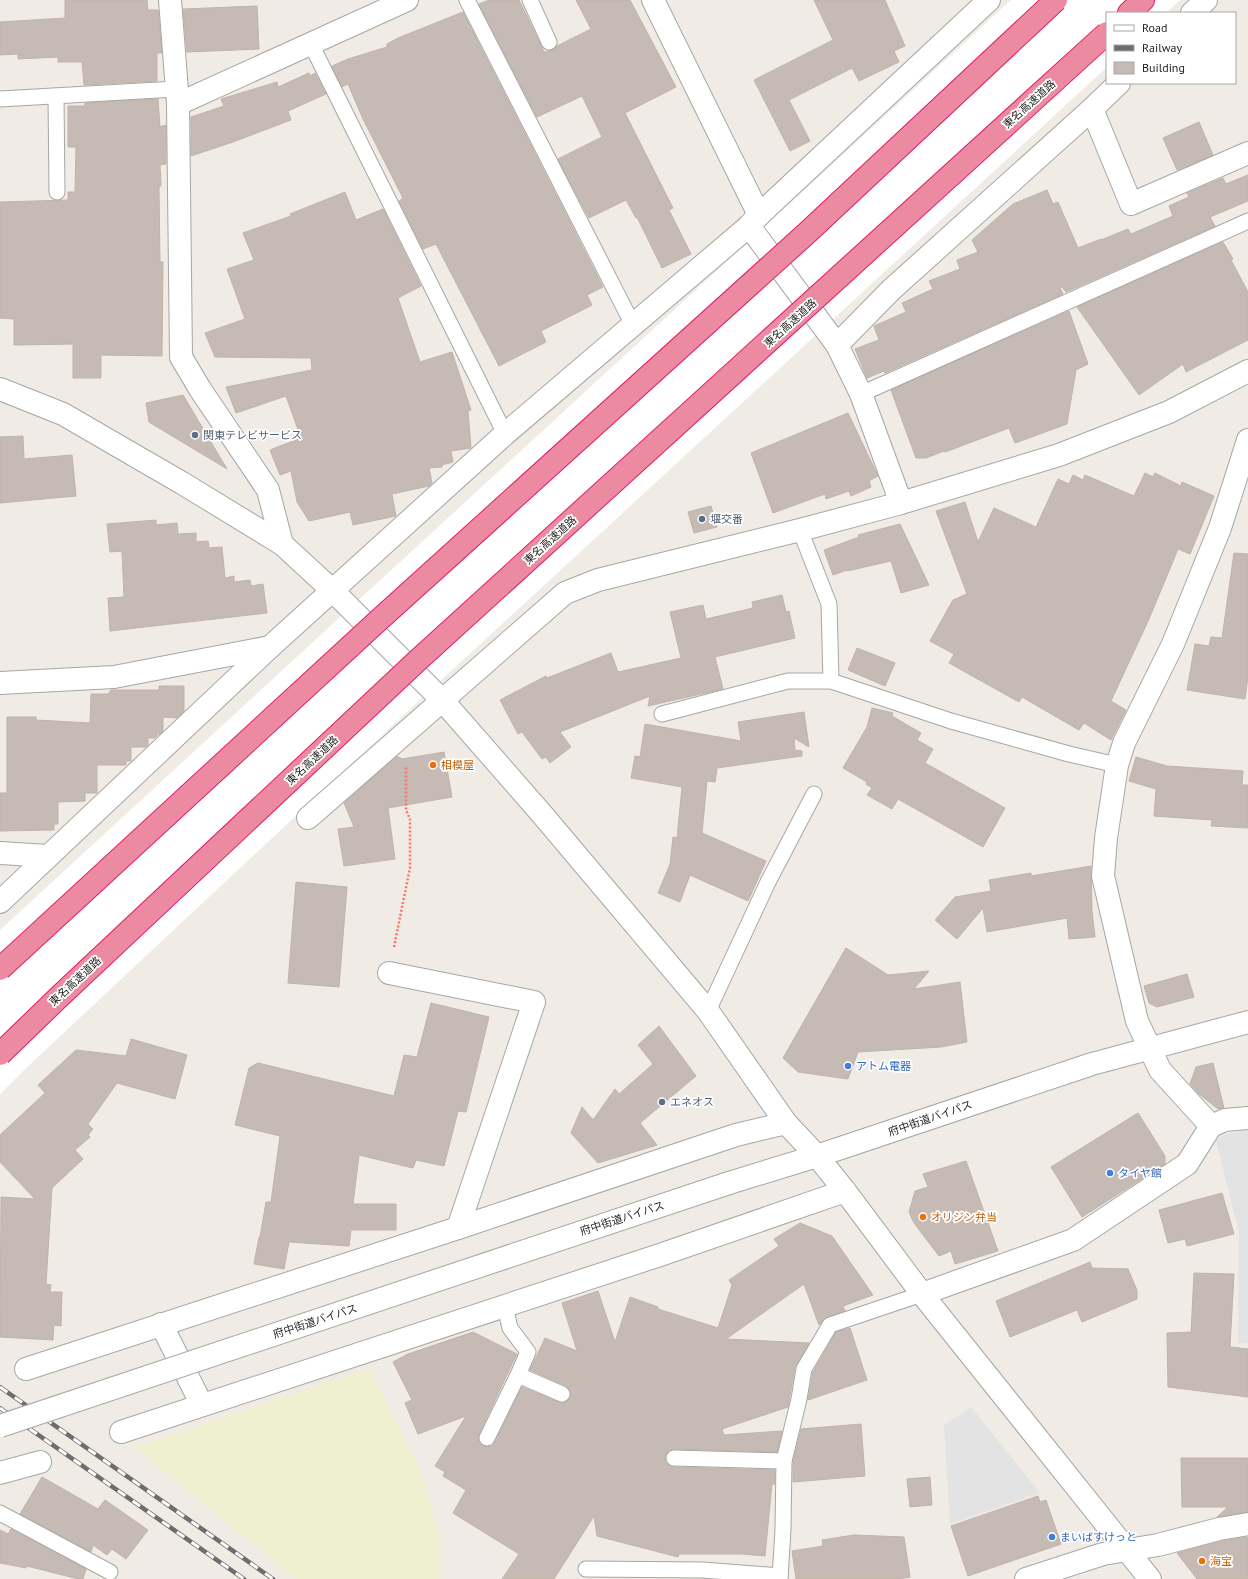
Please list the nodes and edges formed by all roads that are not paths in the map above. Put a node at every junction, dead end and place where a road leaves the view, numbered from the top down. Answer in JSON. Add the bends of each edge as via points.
{"nodes":[{"id":1,"x":170,"y":0,"type":"edge"},
{"id":2,"x":467,"y":0,"type":"edge"},
{"id":3,"x":530,"y":0,"type":"edge"},
{"id":4,"x":653,"y":0,"type":"edge"},
{"id":5,"x":989,"y":0,"type":"edge"},
{"id":6,"x":1056,"y":0,"type":"edge"},
{"id":7,"x":1144,"y":0,"type":"edge"},
{"id":8,"x":1206,"y":0,"type":"edge"},
{"id":9,"x":404,"y":1,"type":"edge"},
{"id":10,"x":1130,"y":12,"type":"edge"},
{"id":11,"x":1193,"y":12,"type":"edge"},
{"id":12,"x":1106,"y":34,"type":"edge"},
{"id":13,"x":549,"y":42,"type":"dead end"},
{"id":14,"x":311,"y":44,"type":"junction"},
{"id":15,"x":1118,"y":84,"type":"edge"},
{"id":16,"x":56,"y":96,"type":"junction"},
{"id":17,"x":177,"y":96,"type":"junction"},
{"id":18,"x":0,"y":99,"type":"edge"},
{"id":19,"x":1092,"y":109,"type":"junction"},
{"id":20,"x":1248,"y":153,"type":"edge"},
{"id":21,"x":57,"y":192,"type":"dead end"},
{"id":22,"x":754,"y":220,"type":"junction"},
{"id":23,"x":1248,"y":221,"type":"edge"},
{"id":24,"x":633,"y":325,"type":"junction"},
{"id":25,"x":837,"y":344,"type":"junction"},
{"id":26,"x":1248,"y":371,"type":"edge"},
{"id":27,"x":0,"y":389,"type":"edge"},
{"id":28,"x":861,"y":394,"type":"junction"},
{"id":29,"x":505,"y":434,"type":"junction"},
{"id":30,"x":1248,"y":440,"type":"edge"},
{"id":31,"x":901,"y":503,"type":"junction"},
{"id":32,"x":800,"y":530,"type":"junction"},
{"id":33,"x":282,"y":544,"type":"junction"},
{"id":34,"x":333,"y":591,"type":"junction"},
{"id":35,"x":270,"y":647,"type":"junction"},
{"id":36,"x":831,"y":681,"type":"junction"},
{"id":37,"x":0,"y":683,"type":"edge"},
{"id":38,"x":443,"y":700,"type":"junction"},
{"id":39,"x":662,"y":714,"type":"dead end"},
{"id":40,"x":1117,"y":765,"type":"junction"},
{"id":41,"x":814,"y":794,"type":"dead end"},
{"id":42,"x":308,"y":818,"type":"dead end"},
{"id":43,"x":0,"y":853,"type":"edge"},
{"id":44,"x":48,"y":856,"type":"junction"},
{"id":45,"x":0,"y":902,"type":"edge"},
{"id":46,"x":0,"y":969,"type":"edge"},
{"id":47,"x":389,"y":973,"type":"road end"},
{"id":48,"x":708,"y":1011,"type":"junction"},
{"id":49,"x":1248,"y":1022,"type":"edge"},
{"id":50,"x":1150,"y":1048,"type":"junction"},
{"id":51,"x":0,"y":1054,"type":"edge"},
{"id":52,"x":1248,"y":1118,"type":"edge"},
{"id":53,"x":786,"y":1123,"type":"junction"},
{"id":54,"x":1211,"y":1126,"type":"junction"},
{"id":55,"x":816,"y":1156,"type":"junction"},
{"id":56,"x":845,"y":1191,"type":"junction"},
{"id":57,"x":458,"y":1228,"type":"junction"},
{"id":58,"x":922,"y":1294,"type":"junction"},
{"id":59,"x":506,"y":1306,"type":"junction"},
{"id":60,"x":161,"y":1324,"type":"junction"},
{"id":61,"x":26,"y":1369,"type":"dead end"},
{"id":62,"x":518,"y":1375,"type":"junction"},
{"id":63,"x":562,"y":1394,"type":"dead end"},
{"id":64,"x":202,"y":1405,"type":"junction"},
{"id":65,"x":0,"y":1426,"type":"edge"},
{"id":66,"x":120,"y":1432,"type":"dead end"},
{"id":67,"x":487,"y":1438,"type":"dead end"},
{"id":68,"x":674,"y":1458,"type":"dead end"},
{"id":69,"x":784,"y":1461,"type":"junction"},
{"id":70,"x":40,"y":1462,"type":"dead end"},
{"id":71,"x":0,"y":1473,"type":"edge"},
{"id":72,"x":0,"y":1513,"type":"edge"},
{"id":73,"x":1248,"y":1524,"type":"edge"},
{"id":74,"x":1127,"y":1550,"type":"junction"},
{"id":75,"x":586,"y":1569,"type":"dead end"},
{"id":76,"x":110,"y":1572,"type":"dead end"},
{"id":77,"x":780,"y":1577,"type":"edge"},
{"id":78,"x":1026,"y":1579,"type":"edge"},
{"id":79,"x":1150,"y":1579,"type":"edge"}],
"edges":[{"from":1,"to":17,"type":"street"},
{"from":2,"to":24,"type":"lane"},
{"from":3,"to":13,"type":"lane"},
{"from":4,"to":22,"type":"street"},
{"from":5,"to":22,"type":"street"},
{"from":6,"to":46,"type":"highway","bridge":true,"via":[[808,232],[386,613]]},
{"from":7,"to":10,"type":"highway"},
{"from":8,"to":11,"type":"street"},
{"from":9,"to":14,"type":"street"},
{"from":12,"to":51,"type":"highway","name":"東名高速道路","bridge":true,"via":[[418,661]]},
{"from":14,"to":17,"type":"street"},
{"from":14,"to":29,"type":"lane"},
{"from":15,"to":19,"type":"street"},
{"from":16,"to":17,"type":"lane"},
{"from":16,"to":18,"type":"lane"},
{"from":16,"to":21,"type":"lane"},
{"from":17,"to":33,"type":"street","via":[[181,356],[200,389],[268,490]]},
{"from":19,"to":20,"type":"street","via":[[1131,204]]},
{"from":19,"to":25,"type":"street","via":[[891,290]]},
{"from":22,"to":24,"type":"street"},
{"from":22,"to":25,"type":"street"},
{"from":23,"to":28,"type":"lane"},
{"from":24,"to":29,"type":"street"},
{"from":25,"to":28,"type":"street"},
{"from":26,"to":31,"type":"street","via":[[1169,412],[1060,455]]},
{"from":27,"to":33,"type":"street","via":[[63,414],[182,482]]},
{"from":28,"to":31,"type":"street"},
{"from":29,"to":34,"type":"street"},
{"from":30,"to":40,"type":"street","via":[[1220,528],[1172,644],[1124,743]]},
{"from":31,"to":32,"type":"street"},
{"from":32,"to":36,"type":"lane","via":[[829,604]]},
{"from":32,"to":38,"type":"street","via":[[598,580],[565,593]]},
{"from":33,"to":34,"type":"street"},
{"from":34,"to":35,"type":"street"},
{"from":34,"to":38,"type":"street"},
{"from":35,"to":37,"type":"street","via":[[114,677]]},
{"from":35,"to":44,"type":"street"},
{"from":36,"to":39,"type":"lane","via":[[788,681]]},
{"from":36,"to":40,"type":"lane","via":[[951,721]]},
{"from":38,"to":42,"type":"street"},
{"from":38,"to":48,"type":"street"},
{"from":40,"to":50,"type":"street","via":[[1103,876],[1137,1021]]},
{"from":41,"to":48,"type":"lane","via":[[768,882]]},
{"from":43,"to":44,"type":"street"},
{"from":44,"to":45,"type":"street"},
{"from":47,"to":57,"type":"street","via":[[534,1002]]},
{"from":48,"to":53,"type":"street"},
{"from":49,"to":50,"type":"street","name":"府中街道バイパス"},
{"from":50,"to":54,"type":"street","via":[[1160,1070]]},
{"from":50,"to":55,"type":"street","name":"府中街道バイパス","via":[[1092,1064]]},
{"from":52,"to":54,"type":"street","via":[[1225,1120]]},
{"from":53,"to":55,"type":"street"},
{"from":53,"to":57,"type":"street","via":[[736,1135]]},
{"from":54,"to":58,"type":"street","via":[[1187,1164],[1073,1240]]},
{"from":55,"to":56,"type":"street"},
{"from":55,"to":65,"type":"street","name":"府中街道バイパス","bridge":true},
{"from":56,"to":58,"type":"street"},
{"from":56,"to":59,"type":"street"},
{"from":57,"to":60,"type":"street"},
{"from":58,"to":69,"type":"lane","via":[[830,1325],[804,1369]]},
{"from":58,"to":74,"type":"street"},
{"from":59,"to":62,"type":"lane","via":[[510,1328],[528,1352]]},
{"from":59,"to":64,"type":"street"},
{"from":60,"to":61,"type":"street"},
{"from":60,"to":64,"type":"street"},
{"from":62,"to":63,"type":"lane"},
{"from":62,"to":67,"type":"lane"},
{"from":64,"to":66,"type":"street"},
{"from":68,"to":69,"type":"lane"},
{"from":69,"to":77,"type":"lane"},
{"from":70,"to":71,"type":"street"},
{"from":72,"to":76,"type":"lane"},
{"from":73,"to":74,"type":"street"},
{"from":74,"to":78,"type":"street","via":[[1102,1554]]},
{"from":74,"to":79,"type":"street"},
{"from":75,"to":77,"type":"lane","via":[[703,1570]]}]}
